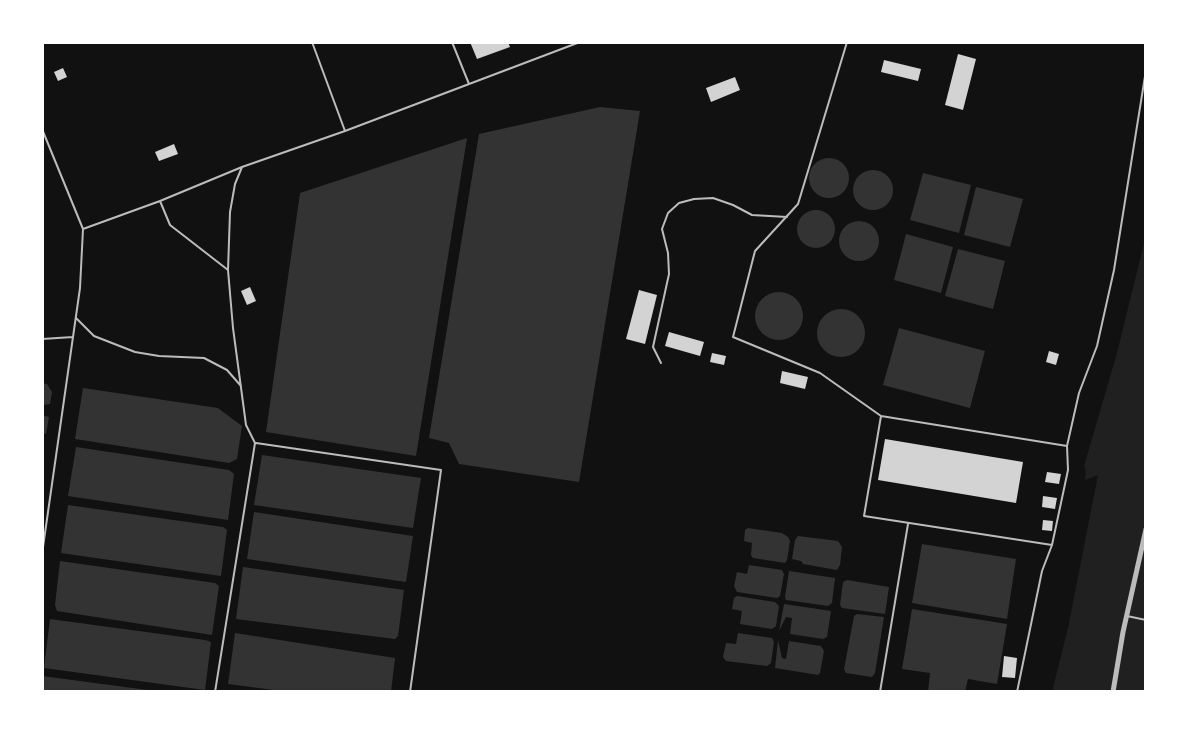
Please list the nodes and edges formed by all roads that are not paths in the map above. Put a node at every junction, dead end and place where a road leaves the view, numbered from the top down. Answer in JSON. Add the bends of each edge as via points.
{"nodes":[{"id":1,"x":312,"y":42,"type":"edge"},
{"id":2,"x":452,"y":42,"type":"edge"},
{"id":3,"x":580,"y":42,"type":"edge"},
{"id":4,"x":848,"y":42,"type":"edge"},
{"id":5,"x":1146,"y":70,"type":"edge"},
{"id":6,"x":469,"y":84,"type":"junction"},
{"id":7,"x":42,"y":129,"type":"edge"},
{"id":8,"x":345,"y":131,"type":"junction"},
{"id":9,"x":242,"y":167,"type":"junction"},
{"id":10,"x":160,"y":201,"type":"junction"},
{"id":11,"x":787,"y":217,"type":"junction"},
{"id":12,"x":83,"y":229,"type":"junction"},
{"id":13,"x":228,"y":270,"type":"junction"},
{"id":14,"x":76,"y":317,"type":"junction"},
{"id":15,"x":73,"y":337,"type":"junction"},
{"id":16,"x":42,"y":339,"type":"edge"},
{"id":17,"x":661,"y":363,"type":"dead end"},
{"id":18,"x":241,"y":386,"type":"junction"},
{"id":19,"x":881,"y":416,"type":"junction"},
{"id":20,"x":255,"y":443,"type":"junction"},
{"id":21,"x":1066,"y":446,"type":"junction"},
{"id":22,"x":908,"y":524,"type":"junction"},
{"id":23,"x":1146,"y":529,"type":"edge"},
{"id":24,"x":1053,"y":545,"type":"junction"},
{"id":25,"x":42,"y":554,"type":"edge"},
{"id":26,"x":1127,"y":616,"type":"junction"},
{"id":27,"x":1146,"y":620,"type":"edge"},
{"id":28,"x":215,"y":692,"type":"edge"},
{"id":29,"x":410,"y":692,"type":"edge"},
{"id":30,"x":880,"y":692,"type":"edge"},
{"id":31,"x":1017,"y":692,"type":"edge"},
{"id":32,"x":1113,"y":692,"type":"edge"}],
"edges":[{"from":1,"to":8,"type":"lane"},
{"from":2,"to":6,"type":"lane"},
{"from":3,"to":6,"type":"lane"},
{"from":4,"to":11,"type":"lane","via":[[798,204]]},
{"from":5,"to":21,"type":"lane","via":[[1114,270],[1097,346],[1079,393]]},
{"from":6,"to":8,"type":"lane"},
{"from":7,"to":12,"type":"lane"},
{"from":8,"to":9,"type":"lane"},
{"from":9,"to":10,"type":"lane"},
{"from":9,"to":13,"type":"lane","via":[[230,212]]},
{"from":10,"to":12,"type":"lane"},
{"from":10,"to":13,"type":"lane","via":[[170,225]]},
{"from":11,"to":17,"type":"lane","via":[[752,215],[713,198],[679,203],[668,213],[662,229],[669,274],[653,347]]},
{"from":11,"to":19,"type":"lane","via":[[755,251],[733,336],[820,373]]},
{"from":12,"to":14,"type":"lane"},
{"from":13,"to":18,"type":"lane"},
{"from":14,"to":15,"type":"lane"},
{"from":14,"to":18,"type":"lane","via":[[94,336],[135,352],[204,358],[227,370]]},
{"from":15,"to":16,"type":"lane"},
{"from":15,"to":25,"type":"lane"},
{"from":18,"to":20,"type":"lane","via":[[246,425]]},
{"from":19,"to":21,"type":"lane"},
{"from":19,"to":22,"type":"lane","via":[[864,516]]},
{"from":20,"to":28,"type":"lane"},
{"from":20,"to":29,"type":"lane","via":[[441,470]]},
{"from":21,"to":24,"type":"lane","via":[[1068,470]]},
{"from":22,"to":24,"type":"lane"},
{"from":22,"to":30,"type":"lane"},
{"from":23,"to":26,"type":"street"},
{"from":24,"to":31,"type":"lane","via":[[1042,571]]},
{"from":26,"to":27,"type":"lane"},
{"from":26,"to":32,"type":"street"}]}
